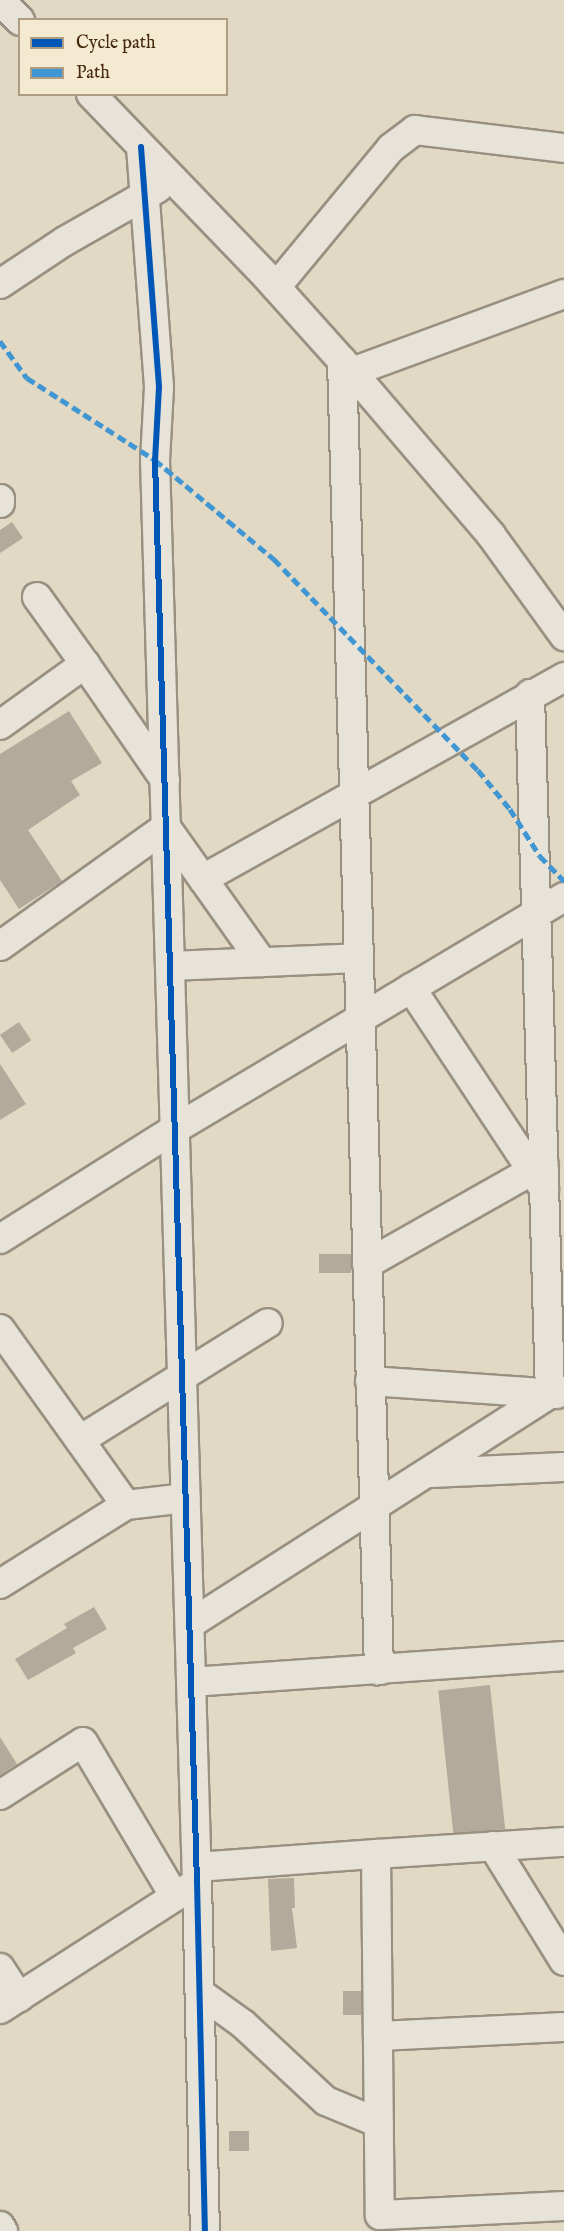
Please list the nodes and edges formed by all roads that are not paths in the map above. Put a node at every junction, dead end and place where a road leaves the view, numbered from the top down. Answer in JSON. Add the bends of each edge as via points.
{"nodes":[{"id":1,"x":0,"y":0,"type":"edge"},
{"id":2,"x":18,"y":19,"type":"edge"},
{"id":3,"x":93,"y":96,"type":"edge"},
{"id":4,"x":141,"y":147,"type":"junction"},
{"id":5,"x":564,"y":148,"type":"edge"},
{"id":6,"x":172,"y":179,"type":"junction"},
{"id":7,"x":145,"y":195,"type":"junction"},
{"id":8,"x":0,"y":284,"type":"edge"},
{"id":9,"x":276,"y":287,"type":"junction"},
{"id":10,"x":564,"y":294,"type":"edge"},
{"id":11,"x":347,"y":367,"type":"junction"},
{"id":12,"x":37,"y":597,"type":"dead end"},
{"id":13,"x":564,"y":636,"type":"edge"},
{"id":14,"x":85,"y":664,"type":"junction"},
{"id":15,"x":564,"y":677,"type":"edge"},
{"id":16,"x":530,"y":694,"type":"junction"},
{"id":17,"x":0,"y":725,"type":"edge"},
{"id":18,"x":165,"y":780,"type":"junction"},
{"id":19,"x":354,"y":794,"type":"junction"},
{"id":20,"x":166,"y":827,"type":"junction"},
{"id":21,"x":202,"y":879,"type":"junction"},
{"id":22,"x":564,"y":897,"type":"edge"},
{"id":23,"x":536,"y":913,"type":"junction"},
{"id":24,"x":0,"y":946,"type":"edge"},
{"id":25,"x":358,"y":958,"type":"junction"},
{"id":26,"x":262,"y":962,"type":"junction"},
{"id":27,"x":170,"y":966,"type":"junction"},
{"id":28,"x":411,"y":988,"type":"junction"},
{"id":29,"x":360,"y":1018,"type":"junction"},
{"id":30,"x":175,"y":1129,"type":"junction"},
{"id":31,"x":540,"y":1174,"type":"junction"},
{"id":32,"x":0,"y":1239,"type":"edge"},
{"id":33,"x":367,"y":1264,"type":"junction"},
{"id":34,"x":268,"y":1323,"type":"dead end"},
{"id":35,"x":0,"y":1329,"type":"edge"},
{"id":36,"x":182,"y":1376,"type":"junction"},
{"id":37,"x":370,"y":1381,"type":"junction"},
{"id":38,"x":557,"y":1394,"type":"edge"},
{"id":39,"x":80,"y":1440,"type":"junction"},
{"id":40,"x":564,"y":1467,"type":"edge"},
{"id":41,"x":429,"y":1473,"type":"junction"},
{"id":42,"x":186,"y":1498,"type":"junction"},
{"id":43,"x":126,"y":1505,"type":"junction"},
{"id":44,"x":374,"y":1508,"type":"junction"},
{"id":45,"x":0,"y":1584,"type":"edge"},
{"id":46,"x":190,"y":1624,"type":"junction"},
{"id":47,"x":564,"y":1656,"type":"edge"},
{"id":48,"x":379,"y":1670,"type":"junction"},
{"id":49,"x":192,"y":1682,"type":"junction"},
{"id":50,"x":0,"y":1795,"type":"edge"},
{"id":51,"x":564,"y":1842,"type":"edge"},
{"id":52,"x":493,"y":1846,"type":"junction"},
{"id":53,"x":376,"y":1854,"type":"junction"},
{"id":54,"x":190,"y":1882,"type":"junction"},
{"id":55,"x":564,"y":1961,"type":"edge"},
{"id":56,"x":0,"y":1968,"type":"edge"},
{"id":57,"x":200,"y":1993,"type":"junction"},
{"id":58,"x":10,"y":2003,"type":"edge"},
{"id":59,"x":564,"y":2027,"type":"edge"},
{"id":60,"x":378,"y":2036,"type":"junction"},
{"id":61,"x":379,"y":2123,"type":"junction"},
{"id":62,"x":564,"y":2206,"type":"edge"},
{"id":63,"x":380,"y":2223,"type":"edge"},
{"id":64,"x":0,"y":2226,"type":"edge"},
{"id":65,"x":3,"y":2231,"type":"edge"},
{"id":66,"x":205,"y":2231,"type":"edge"}],
"edges":[{"from":1,"to":2,"type":"street"},
{"from":3,"to":4,"type":"street"},
{"from":4,"to":6,"type":"street"},
{"from":4,"to":7,"type":"street"},
{"from":5,"to":9,"type":"street","via":[[415,130],[391,148]]},
{"from":6,"to":7,"type":"street"},
{"from":6,"to":9,"type":"street"},
{"from":7,"to":8,"type":"street"},
{"from":7,"to":18,"type":"street","via":[[159,387],[156,460]]},
{"from":9,"to":11,"type":"street"},
{"from":10,"to":11,"type":"street"},
{"from":11,"to":13,"type":"street","via":[[491,535]]},
{"from":11,"to":19,"type":"street"},
{"from":12,"to":14,"type":"street"},
{"from":14,"to":17,"type":"street"},
{"from":14,"to":18,"type":"street"},
{"from":15,"to":16,"type":"street"},
{"from":16,"to":19,"type":"street"},
{"from":16,"to":23,"type":"street"},
{"from":18,"to":20,"type":"street"},
{"from":19,"to":21,"type":"street"},
{"from":19,"to":25,"type":"street"},
{"from":20,"to":21,"type":"street"},
{"from":20,"to":24,"type":"street"},
{"from":20,"to":27,"type":"street"},
{"from":21,"to":26,"type":"street"},
{"from":22,"to":23,"type":"street"},
{"from":23,"to":28,"type":"street"},
{"from":23,"to":31,"type":"street"},
{"from":25,"to":26,"type":"street"},
{"from":25,"to":29,"type":"street"},
{"from":26,"to":27,"type":"street"},
{"from":27,"to":30,"type":"street"},
{"from":28,"to":29,"type":"street"},
{"from":28,"to":31,"type":"street"},
{"from":29,"to":30,"type":"street"},
{"from":29,"to":33,"type":"street"},
{"from":30,"to":32,"type":"street"},
{"from":30,"to":36,"type":"street"},
{"from":31,"to":33,"type":"street"},
{"from":31,"to":38,"type":"street"},
{"from":33,"to":37,"type":"street"},
{"from":34,"to":36,"type":"street"},
{"from":35,"to":39,"type":"street"},
{"from":36,"to":39,"type":"street"},
{"from":36,"to":42,"type":"street"},
{"from":37,"to":38,"type":"street"},
{"from":37,"to":44,"type":"street"},
{"from":38,"to":41,"type":"street"},
{"from":39,"to":43,"type":"street"},
{"from":40,"to":41,"type":"street"},
{"from":41,"to":44,"type":"street"},
{"from":42,"to":43,"type":"street"},
{"from":42,"to":46,"type":"street"},
{"from":43,"to":45,"type":"street"},
{"from":44,"to":46,"type":"street"},
{"from":44,"to":48,"type":"street"},
{"from":46,"to":49,"type":"street"},
{"from":47,"to":48,"type":"street"},
{"from":48,"to":49,"type":"street"},
{"from":49,"to":54,"type":"street"},
{"from":50,"to":54,"type":"street","via":[[83,1742]]},
{"from":51,"to":52,"type":"street"},
{"from":52,"to":53,"type":"street"},
{"from":52,"to":55,"type":"street"},
{"from":53,"to":54,"type":"street"},
{"from":53,"to":60,"type":"street"},
{"from":54,"to":57,"type":"street"},
{"from":54,"to":58,"type":"street"},
{"from":56,"to":58,"type":"street"},
{"from":57,"to":61,"type":"street","via":[[243,2024],[326,2102]]},
{"from":57,"to":66,"type":"street"},
{"from":59,"to":60,"type":"street"},
{"from":60,"to":61,"type":"street"},
{"from":61,"to":63,"type":"street"},
{"from":62,"to":63,"type":"street"},
{"from":64,"to":65,"type":"street"}]}
